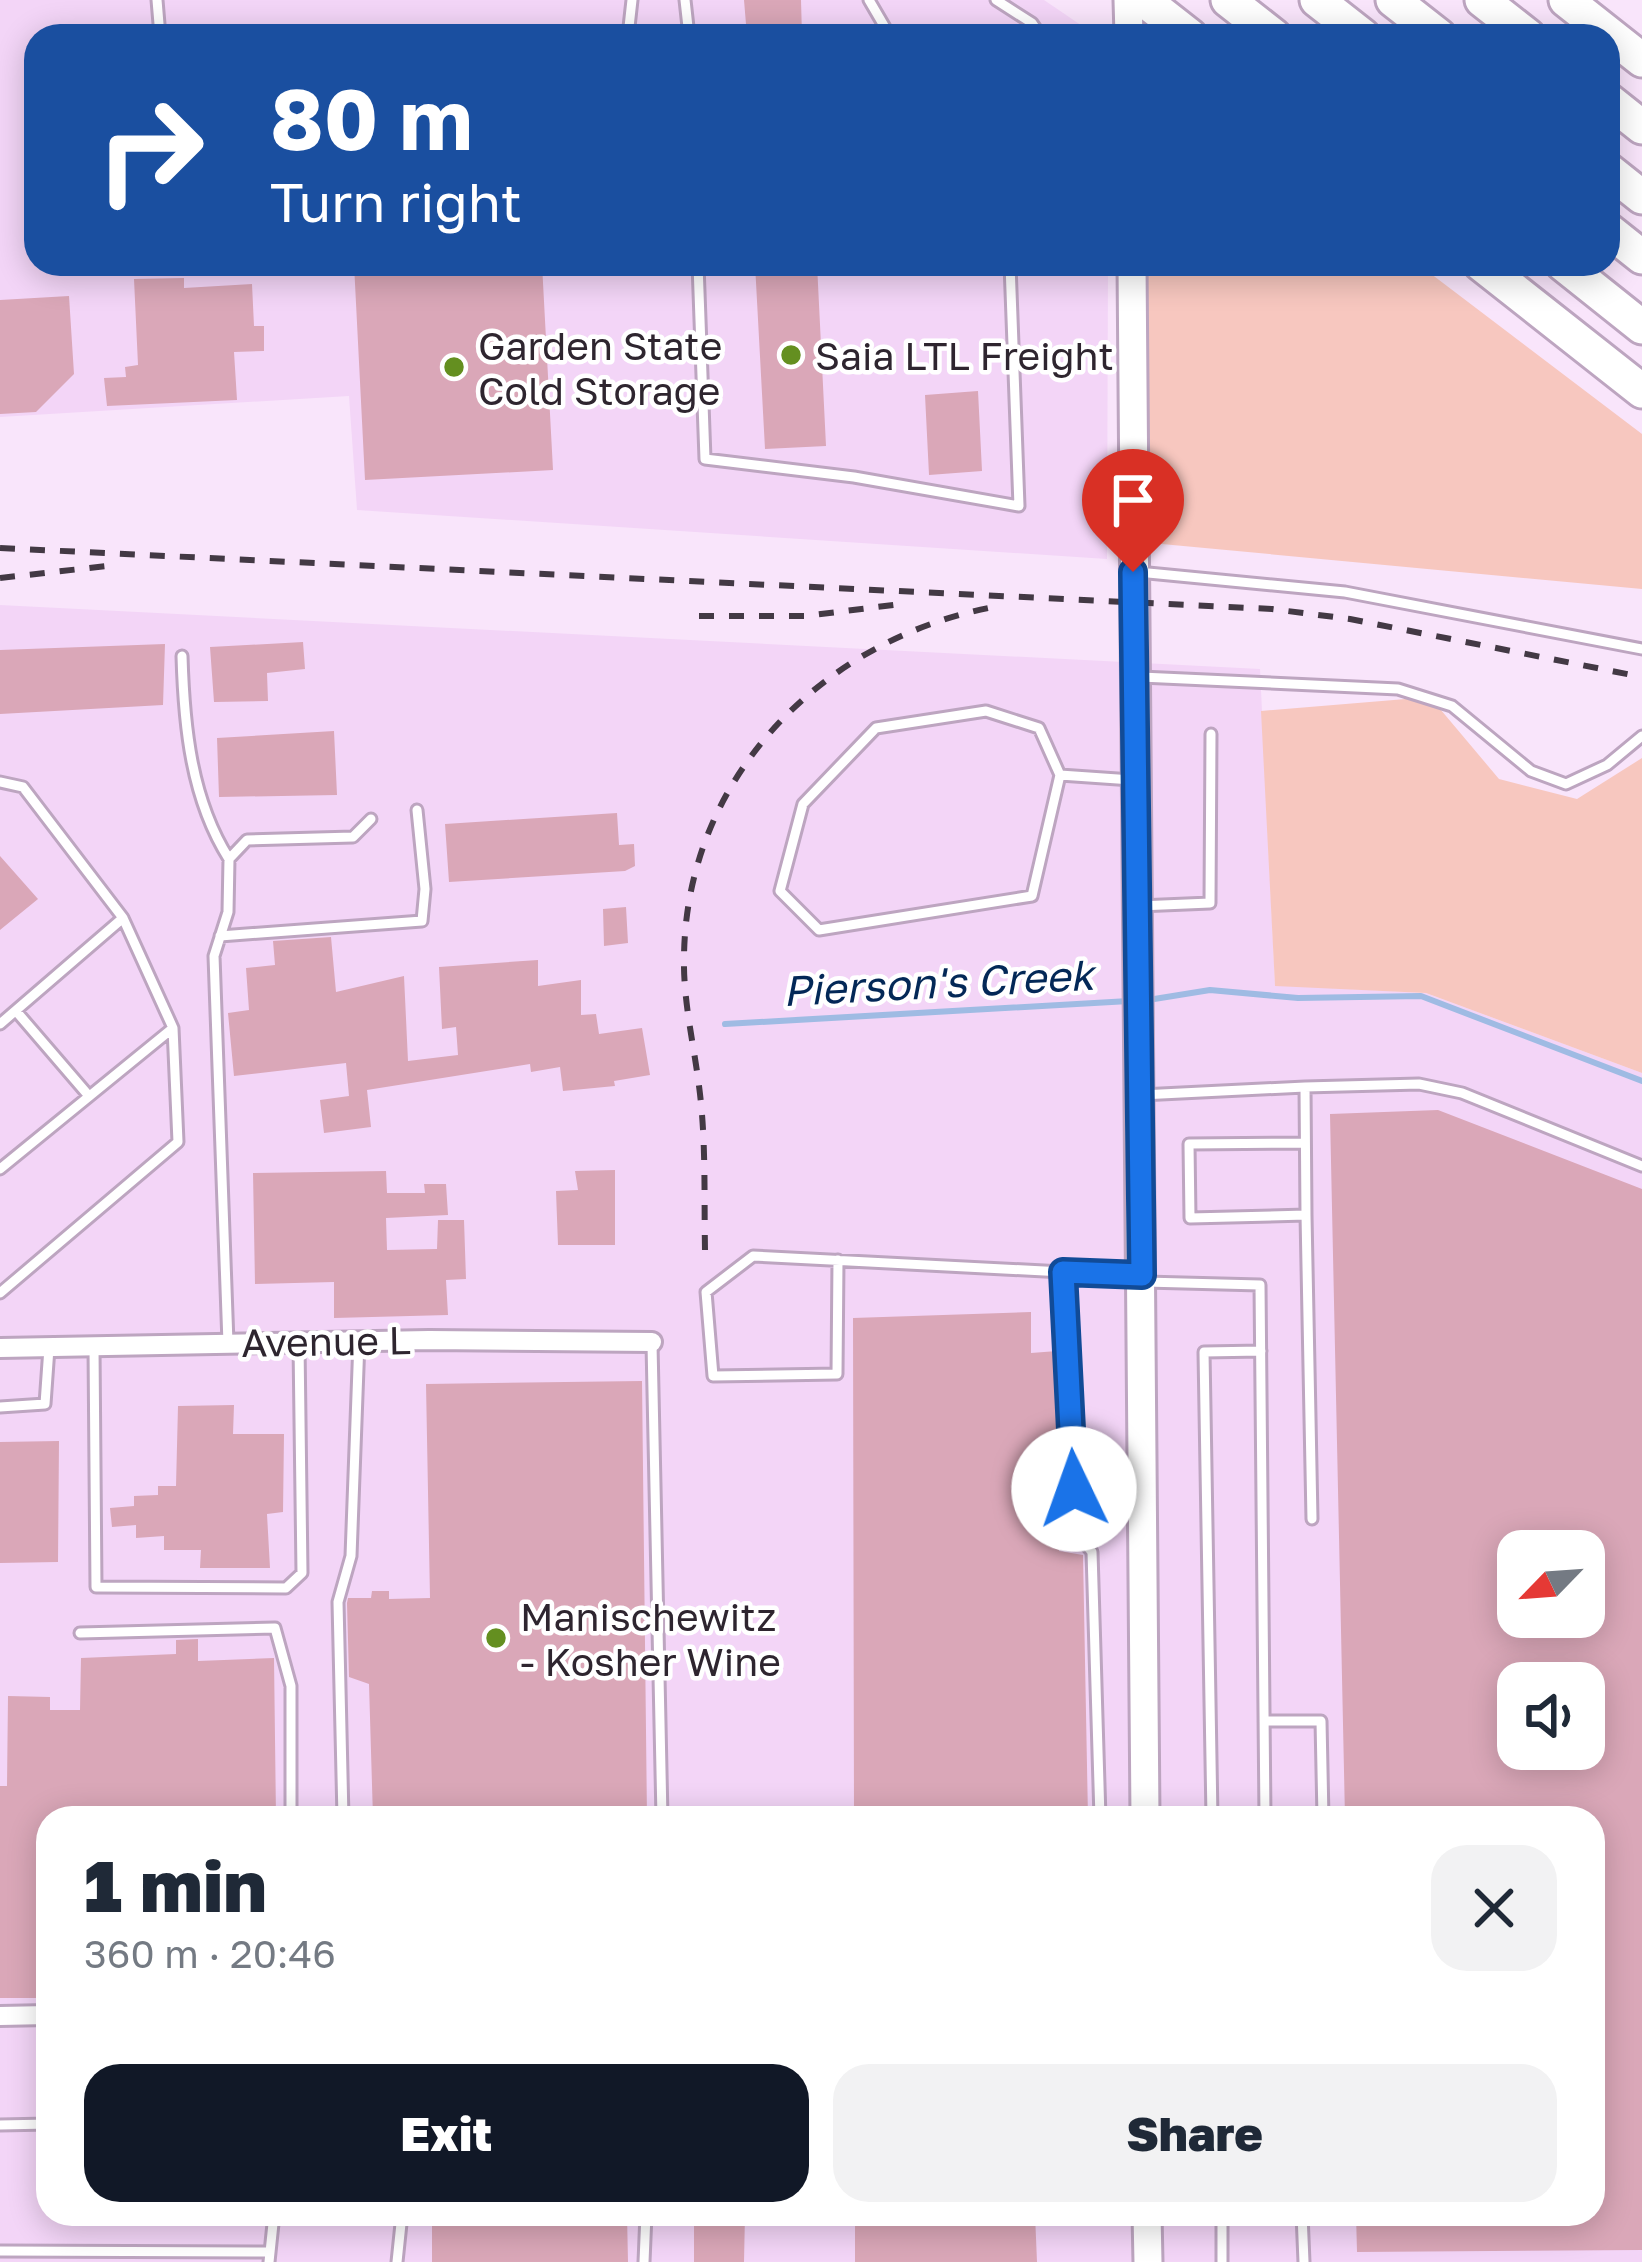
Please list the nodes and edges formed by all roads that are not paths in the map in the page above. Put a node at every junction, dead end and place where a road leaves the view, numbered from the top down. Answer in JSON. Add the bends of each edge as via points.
{"nodes":[{"id":1,"x":996,"y":0,"type":"edge"},
{"id":2,"x":1144,"y":0,"type":"edge"},
{"id":3,"x":1228,"y":0,"type":"edge"},
{"id":4,"x":1317,"y":0,"type":"edge"},
{"id":5,"x":1393,"y":0,"type":"edge"},
{"id":6,"x":1566,"y":0,"type":"edge"},
{"id":7,"x":1489,"y":2,"type":"edge"},
{"id":8,"x":1033,"y":24,"type":"edge"},
{"id":9,"x":1175,"y":24,"type":"edge"},
{"id":10,"x":1259,"y":24,"type":"edge"},
{"id":11,"x":1348,"y":24,"type":"edge"},
{"id":12,"x":1424,"y":24,"type":"edge"},
{"id":13,"x":1514,"y":24,"type":"edge"},
{"id":14,"x":1596,"y":24,"type":"edge"},
{"id":15,"x":698,"y":276,"type":"edge"},
{"id":16,"x":1010,"y":276,"type":"edge"},
{"id":17,"x":1132,"y":276,"type":"edge"},
{"id":18,"x":1496,"y":276,"type":"edge"},
{"id":19,"x":1578,"y":276,"type":"edge"},
{"id":20,"x":1642,"y":327,"type":"edge"},
{"id":21,"x":1642,"y":391,"type":"edge"},
{"id":22,"x":1133,"y":572,"type":"junction"},
{"id":23,"x":1642,"y":649,"type":"edge"},
{"id":24,"x":182,"y":656,"type":"dead end"},
{"id":25,"x":1136,"y":677,"type":"junction"},
{"id":26,"x":1211,"y":734,"type":"dead end"},
{"id":27,"x":1642,"y":736,"type":"edge"},
{"id":28,"x":1060,"y":775,"type":"junction"},
{"id":29,"x":1138,"y":780,"type":"junction"},
{"id":30,"x":0,"y":782,"type":"edge"},
{"id":31,"x":417,"y":810,"type":"dead end"},
{"id":32,"x":371,"y":819,"type":"dead end"},
{"id":33,"x":229,"y":859,"type":"junction"},
{"id":34,"x":1139,"y":906,"type":"junction"},
{"id":35,"x":123,"y":918,"type":"junction"},
{"id":36,"x":220,"y":936,"type":"junction"},
{"id":37,"x":16,"y":1011,"type":"junction"},
{"id":38,"x":0,"y":1024,"type":"edge"},
{"id":39,"x":173,"y":1028,"type":"junction"},
{"id":40,"x":1305,"y":1088,"type":"junction"},
{"id":41,"x":1141,"y":1095,"type":"junction"},
{"id":42,"x":89,"y":1096,"type":"junction"},
{"id":43,"x":1304,"y":1143,"type":"junction"},
{"id":44,"x":1642,"y":1166,"type":"edge"},
{"id":45,"x":0,"y":1169,"type":"edge"},
{"id":46,"x":1306,"y":1215,"type":"junction"},
{"id":47,"x":838,"y":1260,"type":"junction"},
{"id":48,"x":1063,"y":1272,"type":"junction"},
{"id":49,"x":1142,"y":1279,"type":"junction"},
{"id":50,"x":0,"y":1293,"type":"edge"},
{"id":51,"x":358,"y":1341,"type":"junction"},
{"id":52,"x":652,"y":1342,"type":"joint"},
{"id":53,"x":228,"y":1343,"type":"junction"},
{"id":54,"x":299,"y":1344,"type":"junction"},
{"id":55,"x":0,"y":1348,"type":"edge"},
{"id":56,"x":49,"y":1348,"type":"junction"},
{"id":57,"x":94,"y":1348,"type":"junction"},
{"id":58,"x":1261,"y":1351,"type":"junction"},
{"id":59,"x":0,"y":1407,"type":"edge"},
{"id":60,"x":1312,"y":1519,"type":"dead end"},
{"id":61,"x":80,"y":1633,"type":"dead end"},
{"id":62,"x":1264,"y":1721,"type":"junction"},
{"id":63,"x":291,"y":1806,"type":"edge"},
{"id":64,"x":343,"y":1806,"type":"edge"},
{"id":65,"x":662,"y":1806,"type":"edge"},
{"id":66,"x":1100,"y":1806,"type":"edge"},
{"id":67,"x":1145,"y":1806,"type":"edge"},
{"id":68,"x":1212,"y":1806,"type":"edge"},
{"id":69,"x":1265,"y":1806,"type":"edge"},
{"id":70,"x":1323,"y":1806,"type":"edge"},
{"id":71,"x":36,"y":2015,"type":"edge"},
{"id":72,"x":0,"y":2016,"type":"edge"},
{"id":73,"x":36,"y":2124,"type":"edge"},
{"id":74,"x":0,"y":2125,"type":"edge"},
{"id":75,"x":273,"y":2226,"type":"edge"},
{"id":76,"x":401,"y":2226,"type":"edge"},
{"id":77,"x":646,"y":2226,"type":"edge"},
{"id":78,"x":1148,"y":2226,"type":"edge"},
{"id":79,"x":1222,"y":2226,"type":"edge"},
{"id":80,"x":1302,"y":2226,"type":"edge"},
{"id":81,"x":0,"y":2251,"type":"edge"},
{"id":82,"x":270,"y":2257,"type":"edge"},
{"id":83,"x":397,"y":2262,"type":"edge"},
{"id":84,"x":644,"y":2262,"type":"edge"},
{"id":85,"x":1148,"y":2262,"type":"edge"},
{"id":86,"x":1222,"y":2262,"type":"edge"},
{"id":87,"x":1304,"y":2262,"type":"edge"}],
"edges":[{"from":1,"to":8,"type":"lane"},
{"from":2,"to":9,"type":"highway"},
{"from":3,"to":10,"type":"highway"},
{"from":4,"to":11,"type":"highway"},
{"from":5,"to":12,"type":"highway"},
{"from":6,"to":14,"type":"highway"},
{"from":7,"to":13,"type":"highway"},
{"from":15,"to":16,"type":"lane","via":[[705,459],[1018,506]]},
{"from":17,"to":22,"type":"street"},
{"from":18,"to":21,"type":"highway"},
{"from":19,"to":20,"type":"highway"},
{"from":22,"to":23,"type":"lane","via":[[1345,592]]},
{"from":22,"to":25,"type":"street"},
{"from":24,"to":33,"type":"lane","via":[[184,722],[208,825]]},
{"from":25,"to":27,"type":"lane","via":[[1398,689],[1452,706],[1531,771],[1566,784]]},
{"from":25,"to":29,"type":"street"},
{"from":26,"to":34,"type":"lane","via":[[1210,903]]},
{"from":28,"to":28,"type":"lane","via":[[1039,728],[986,711],[876,728],[803,804],[780,891],[819,930],[1032,896]]},
{"from":28,"to":29,"type":"lane"},
{"from":29,"to":34,"type":"street"},
{"from":30,"to":35,"type":"lane","via":[[22,788]]},
{"from":31,"to":36,"type":"lane","via":[[422,921]]},
{"from":32,"to":33,"type":"lane","via":[[353,838],[247,840]]},
{"from":33,"to":36,"type":"lane"},
{"from":34,"to":41,"type":"street"},
{"from":35,"to":37,"type":"lane"},
{"from":35,"to":39,"type":"lane"},
{"from":36,"to":53,"type":"lane","via":[[214,956]]},
{"from":37,"to":38,"type":"lane"},
{"from":37,"to":42,"type":"lane"},
{"from":39,"to":42,"type":"lane"},
{"from":39,"to":50,"type":"lane","via":[[178,1142]]},
{"from":40,"to":41,"type":"lane"},
{"from":40,"to":43,"type":"lane"},
{"from":40,"to":44,"type":"lane","via":[[1419,1084],[1462,1093]]},
{"from":41,"to":49,"type":"street"},
{"from":42,"to":45,"type":"lane"},
{"from":43,"to":46,"type":"lane"},
{"from":43,"to":46,"type":"lane","via":[[1189,1144],[1190,1218]]},
{"from":46,"to":60,"type":"lane"},
{"from":47,"to":47,"type":"lane","via":[[753,1256],[706,1292],[713,1376],[837,1374]]},
{"from":47,"to":48,"type":"lane"},
{"from":48,"to":49,"type":"lane"},
{"from":48,"to":66,"type":"lane","via":[[1076,1532],[1092,1552]]},
{"from":49,"to":58,"type":"lane","via":[[1260,1285]]},
{"from":49,"to":67,"type":"street"},
{"from":51,"to":52,"type":"street","name":"Avenue L"},
{"from":51,"to":54,"type":"street","name":"Avenue L"},
{"from":51,"to":64,"type":"lane","via":[[351,1556],[338,1603]]},
{"from":52,"to":65,"type":"lane"},
{"from":53,"to":54,"type":"street","name":"Avenue L"},
{"from":53,"to":57,"type":"street","name":"Avenue L"},
{"from":54,"to":57,"type":"lane","via":[[302,1573],[286,1588],[96,1587]]},
{"from":55,"to":56,"type":"street","name":"Avenue L"},
{"from":56,"to":57,"type":"street","name":"Avenue L"},
{"from":56,"to":59,"type":"lane","via":[[45,1405]]},
{"from":58,"to":62,"type":"lane"},
{"from":58,"to":68,"type":"lane","via":[[1204,1352]]},
{"from":61,"to":63,"type":"lane","via":[[275,1628],[291,1686]]},
{"from":62,"to":69,"type":"lane"},
{"from":62,"to":70,"type":"lane","via":[[1321,1721]]},
{"from":71,"to":72,"type":"street"},
{"from":73,"to":74,"type":"lane"},
{"from":75,"to":82,"type":"lane"},
{"from":76,"to":83,"type":"lane"},
{"from":77,"to":84,"type":"lane"},
{"from":78,"to":85,"type":"street"},
{"from":79,"to":86,"type":"lane"},
{"from":80,"to":87,"type":"lane"},
{"from":81,"to":82,"type":"lane"}]}
